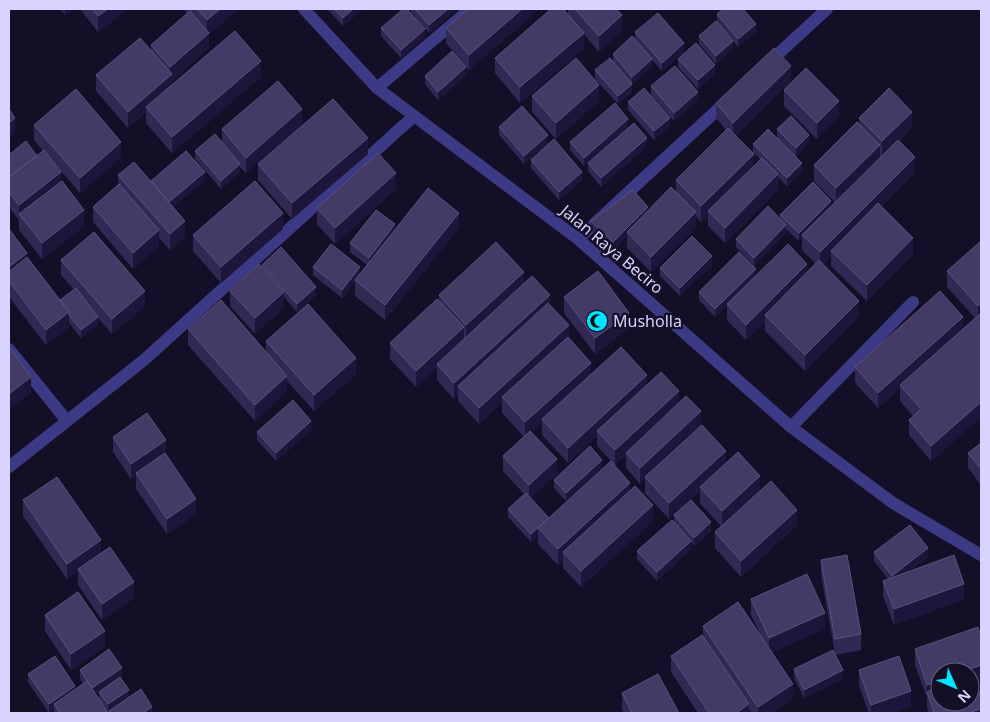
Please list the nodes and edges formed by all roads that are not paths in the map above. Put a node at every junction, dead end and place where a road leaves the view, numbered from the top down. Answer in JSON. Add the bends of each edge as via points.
{"nodes":[{"id":1,"x":304,"y":9,"type":"edge"},
{"id":2,"x":470,"y":9,"type":"edge"},
{"id":3,"x":827,"y":9,"type":"edge"},
{"id":4,"x":755,"y":75,"type":"edge"},
{"id":5,"x":377,"y":88,"type":"junction"},
{"id":6,"x":740,"y":89,"type":"edge"},
{"id":7,"x":414,"y":116,"type":"junction"},
{"id":8,"x":578,"y":239,"type":"junction"},
{"id":9,"x":914,"y":302,"type":"dead end"},
{"id":10,"x":9,"y":349,"type":"edge"},
{"id":11,"x":68,"y":421,"type":"junction"},
{"id":12,"x":791,"y":427,"type":"junction"},
{"id":13,"x":9,"y":467,"type":"edge"},
{"id":14,"x":981,"y":555,"type":"edge"}],
"edges":[{"from":1,"to":5,"type":"street","name":"Jalan Raya Beciro"},
{"from":2,"to":5,"type":"street"},
{"from":3,"to":4,"type":"street"},
{"from":5,"to":7,"type":"street","name":"Jalan Raya Beciro"},
{"from":6,"to":8,"type":"street"},
{"from":7,"to":8,"type":"street","name":"Jalan Raya Beciro"},
{"from":7,"to":11,"type":"street","via":[[144,360]]},
{"from":8,"to":12,"type":"street","name":"Jalan Raya Beciro"},
{"from":9,"to":12,"type":"street"},
{"from":10,"to":11,"type":"street"},
{"from":11,"to":13,"type":"street"},
{"from":12,"to":14,"type":"street","name":"Jalan Raya Beciro","via":[[893,502]]}]}
